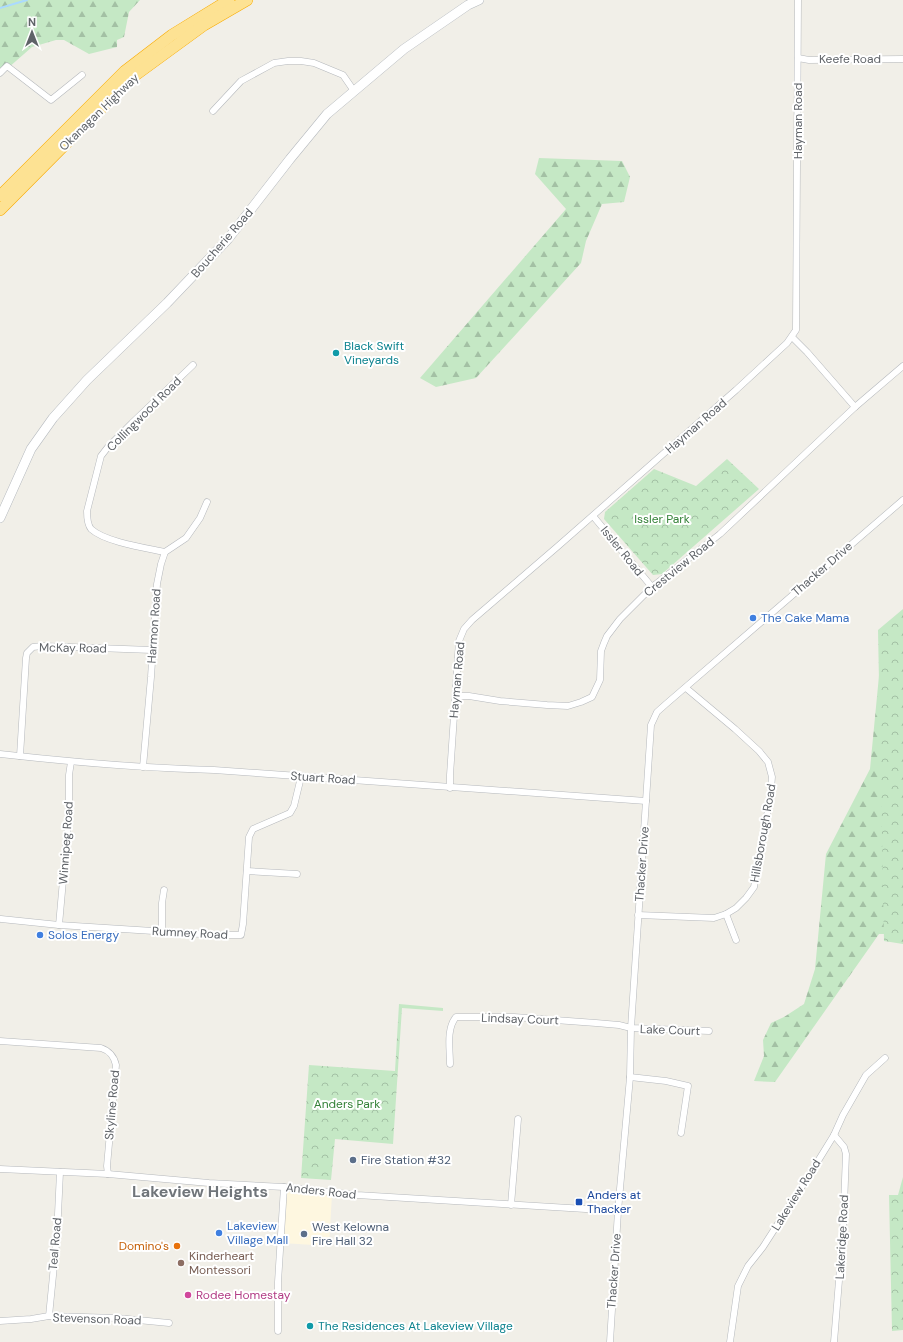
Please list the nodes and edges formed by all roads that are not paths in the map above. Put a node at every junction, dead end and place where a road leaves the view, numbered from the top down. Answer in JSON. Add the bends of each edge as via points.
{"nodes":[{"id":1,"x":229,"y":0,"type":"edge"},
{"id":2,"x":247,"y":0,"type":"edge"},
{"id":3,"x":479,"y":0,"type":"edge"},
{"id":4,"x":798,"y":0,"type":"edge"},
{"id":5,"x":798,"y":58,"type":"junction"},
{"id":6,"x":903,"y":59,"type":"edge"},
{"id":7,"x":0,"y":72,"type":"edge"},
{"id":8,"x":82,"y":75,"type":"dead end"},
{"id":9,"x":354,"y":91,"type":"junction"},
{"id":10,"x":213,"y":111,"type":"dead end"},
{"id":11,"x":0,"y":196,"type":"edge"},
{"id":12,"x":0,"y":210,"type":"edge"},
{"id":13,"x":792,"y":337,"type":"junction"},
{"id":14,"x":194,"y":365,"type":"dead end"},
{"id":15,"x":903,"y":366,"type":"edge"},
{"id":16,"x":855,"y":407,"type":"junction"},
{"id":17,"x":207,"y":502,"type":"dead end"},
{"id":18,"x":902,"y":503,"type":"edge"},
{"id":19,"x":593,"y":516,"type":"junction"},
{"id":20,"x":0,"y":518,"type":"edge"},
{"id":21,"x":165,"y":552,"type":"junction"},
{"id":22,"x":652,"y":587,"type":"junction"},
{"id":23,"x":152,"y":650,"type":"junction"},
{"id":24,"x":686,"y":688,"type":"junction"},
{"id":25,"x":456,"y":696,"type":"junction"},
{"id":26,"x":0,"y":754,"type":"edge"},
{"id":27,"x":20,"y":756,"type":"junction"},
{"id":28,"x":72,"y":762,"type":"junction"},
{"id":29,"x":143,"y":767,"type":"junction"},
{"id":30,"x":301,"y":777,"type":"junction"},
{"id":31,"x":450,"y":788,"type":"junction"},
{"id":32,"x":646,"y":802,"type":"junction"},
{"id":33,"x":247,"y":871,"type":"junction"},
{"id":34,"x":297,"y":874,"type":"dead end"},
{"id":35,"x":164,"y":890,"type":"dead end"},
{"id":36,"x":726,"y":914,"type":"junction"},
{"id":37,"x":638,"y":915,"type":"junction"},
{"id":38,"x":1,"y":919,"type":"dead end"},
{"id":39,"x":59,"y":925,"type":"junction"},
{"id":40,"x":162,"y":931,"type":"junction"},
{"id":41,"x":736,"y":940,"type":"dead end"},
{"id":42,"x":631,"y":1028,"type":"junction"},
{"id":43,"x":710,"y":1031,"type":"dead end"},
{"id":44,"x":0,"y":1041,"type":"edge"},
{"id":45,"x":885,"y":1058,"type":"dead end"},
{"id":46,"x":450,"y":1064,"type":"dead end"},
{"id":47,"x":630,"y":1077,"type":"junction"},
{"id":48,"x":518,"y":1119,"type":"dead end"},
{"id":49,"x":681,"y":1133,"type":"dead end"},
{"id":50,"x":834,"y":1136,"type":"junction"},
{"id":51,"x":0,"y":1169,"type":"edge"},
{"id":52,"x":60,"y":1172,"type":"junction"},
{"id":53,"x":108,"y":1174,"type":"junction"},
{"id":54,"x":284,"y":1187,"type":"junction"},
{"id":55,"x":511,"y":1205,"type":"junction"},
{"id":56,"x":618,"y":1211,"type":"junction"},
{"id":57,"x":49,"y":1316,"type":"junction"},
{"id":58,"x":0,"y":1321,"type":"edge"},
{"id":59,"x":169,"y":1323,"type":"dead end"},
{"id":60,"x":278,"y":1332,"type":"dead end"},
{"id":61,"x":610,"y":1342,"type":"edge"},
{"id":62,"x":730,"y":1342,"type":"edge"},
{"id":63,"x":834,"y":1342,"type":"edge"}],
"edges":[{"from":1,"to":11,"type":"highway","name":"Okanagan Highway","via":[[172,35],[125,71]]},
{"from":2,"to":12,"type":"highway","name":"Okanagan Highway","via":[[204,25],[130,79]]},
{"from":3,"to":9,"type":"main road","name":"Boucherie Road","via":[[404,49]]},
{"from":4,"to":5,"type":"street","name":"Hayman Road"},
{"from":5,"to":6,"type":"street","name":"Keefe Road"},
{"from":5,"to":13,"type":"street","name":"Hayman Road","via":[[796,330]]},
{"from":7,"to":8,"type":"street","via":[[7,66],[51,100]]},
{"from":9,"to":10,"type":"street","via":[[343,75],[314,63],[288,61],[274,63],[241,81]]},
{"from":9,"to":20,"type":"main road","name":"Boucherie Road","via":[[327,114],[228,240],[167,303],[86,380],[53,418],[31,449]]},
{"from":13,"to":16,"type":"street"},
{"from":13,"to":19,"type":"street","name":"Hayman Road"},
{"from":14,"to":21,"type":"street","name":"Collingwood Road","via":[[101,456],[87,511],[86,519],[91,528],[108,538]]},
{"from":15,"to":16,"type":"street","name":"Crestview Road"},
{"from":16,"to":22,"type":"street","name":"Crestview Road","via":[[720,534]]},
{"from":17,"to":21,"type":"street","via":[[200,518],[186,538]]},
{"from":18,"to":24,"type":"street","name":"Thacker Drive"},
{"from":19,"to":22,"type":"street","name":"Issler Road"},
{"from":19,"to":25,"type":"street","name":"Hayman Road","via":[[464,629],[459,641]]},
{"from":21,"to":23,"type":"street","name":"Harmon Road","via":[[157,584]]},
{"from":22,"to":25,"type":"street","name":"Crestview Road","via":[[607,636],[602,651],[600,680],[592,697],[568,706]]},
{"from":23,"to":27,"type":"street","name":"McKay Road","via":[[33,647],[26,658]]},
{"from":23,"to":29,"type":"street","name":"Harmon Road"},
{"from":24,"to":32,"type":"street","name":"Thacker Drive","via":[[657,712],[651,725]]},
{"from":24,"to":36,"type":"street","name":"Hillsborough Road","via":[[759,751],[768,762],[772,777],[754,887],[746,898]]},
{"from":25,"to":31,"type":"street","name":"Hayman Road"},
{"from":26,"to":27,"type":"street","name":"Stuart Road"},
{"from":27,"to":28,"type":"street","name":"Stuart Road"},
{"from":28,"to":29,"type":"street","name":"Stuart Road"},
{"from":28,"to":39,"type":"street","name":"Winnipeg Road"},
{"from":29,"to":30,"type":"street","name":"Stuart Road"},
{"from":30,"to":31,"type":"street","name":"Stuart Road"},
{"from":30,"to":33,"type":"street","name":"Rumney Road","via":[[290,813],[253,829],[249,837]]},
{"from":31,"to":32,"type":"street","name":"Stuart Road"},
{"from":32,"to":37,"type":"street","name":"Thacker Drive"},
{"from":33,"to":34,"type":"street"},
{"from":33,"to":40,"type":"street","name":"Rumney Road","via":[[241,935]]},
{"from":35,"to":40,"type":"street"},
{"from":36,"to":37,"type":"street","name":"Hillsborough Road","via":[[714,918]]},
{"from":36,"to":41,"type":"street"},
{"from":37,"to":42,"type":"street","name":"Thacker Drive"},
{"from":38,"to":39,"type":"street","name":"Rumney Road"},
{"from":39,"to":40,"type":"street","name":"Rumney Road"},
{"from":42,"to":43,"type":"street","name":"Lake Court"},
{"from":42,"to":46,"type":"street","name":"Lindsay Court","via":[[563,1020],[456,1017],[452,1022],[450,1036]]},
{"from":42,"to":47,"type":"street","name":"Thacker Drive"},
{"from":44,"to":53,"type":"street","name":"Skyline Road","via":[[101,1048],[111,1054],[116,1065]]},
{"from":45,"to":50,"type":"street","name":"Lakeview Road","via":[[866,1075]]},
{"from":47,"to":49,"type":"street","via":[[688,1086]]},
{"from":47,"to":56,"type":"street","name":"Thacker Drive"},
{"from":48,"to":55,"type":"street"},
{"from":50,"to":62,"type":"street","name":"Lakeview Road","via":[[763,1247],[748,1266],[738,1286]]},
{"from":50,"to":63,"type":"street","name":"Lakeridge Road","via":[[844,1147],[846,1154]]},
{"from":51,"to":52,"type":"street","name":"Anders Road"},
{"from":52,"to":53,"type":"street","name":"Anders Road"},
{"from":52,"to":57,"type":"street","name":"Teal Road"},
{"from":53,"to":54,"type":"street","name":"Anders Road"},
{"from":54,"to":55,"type":"street","name":"Anders Road","via":[[357,1195]]},
{"from":54,"to":60,"type":"street","via":[[278,1282]]},
{"from":55,"to":56,"type":"street","name":"Anders Road"},
{"from":56,"to":61,"type":"street","name":"Thacker Drive"},
{"from":57,"to":58,"type":"street","name":"Stevenson Road"},
{"from":57,"to":59,"type":"street","name":"Stevenson Road"}]}
